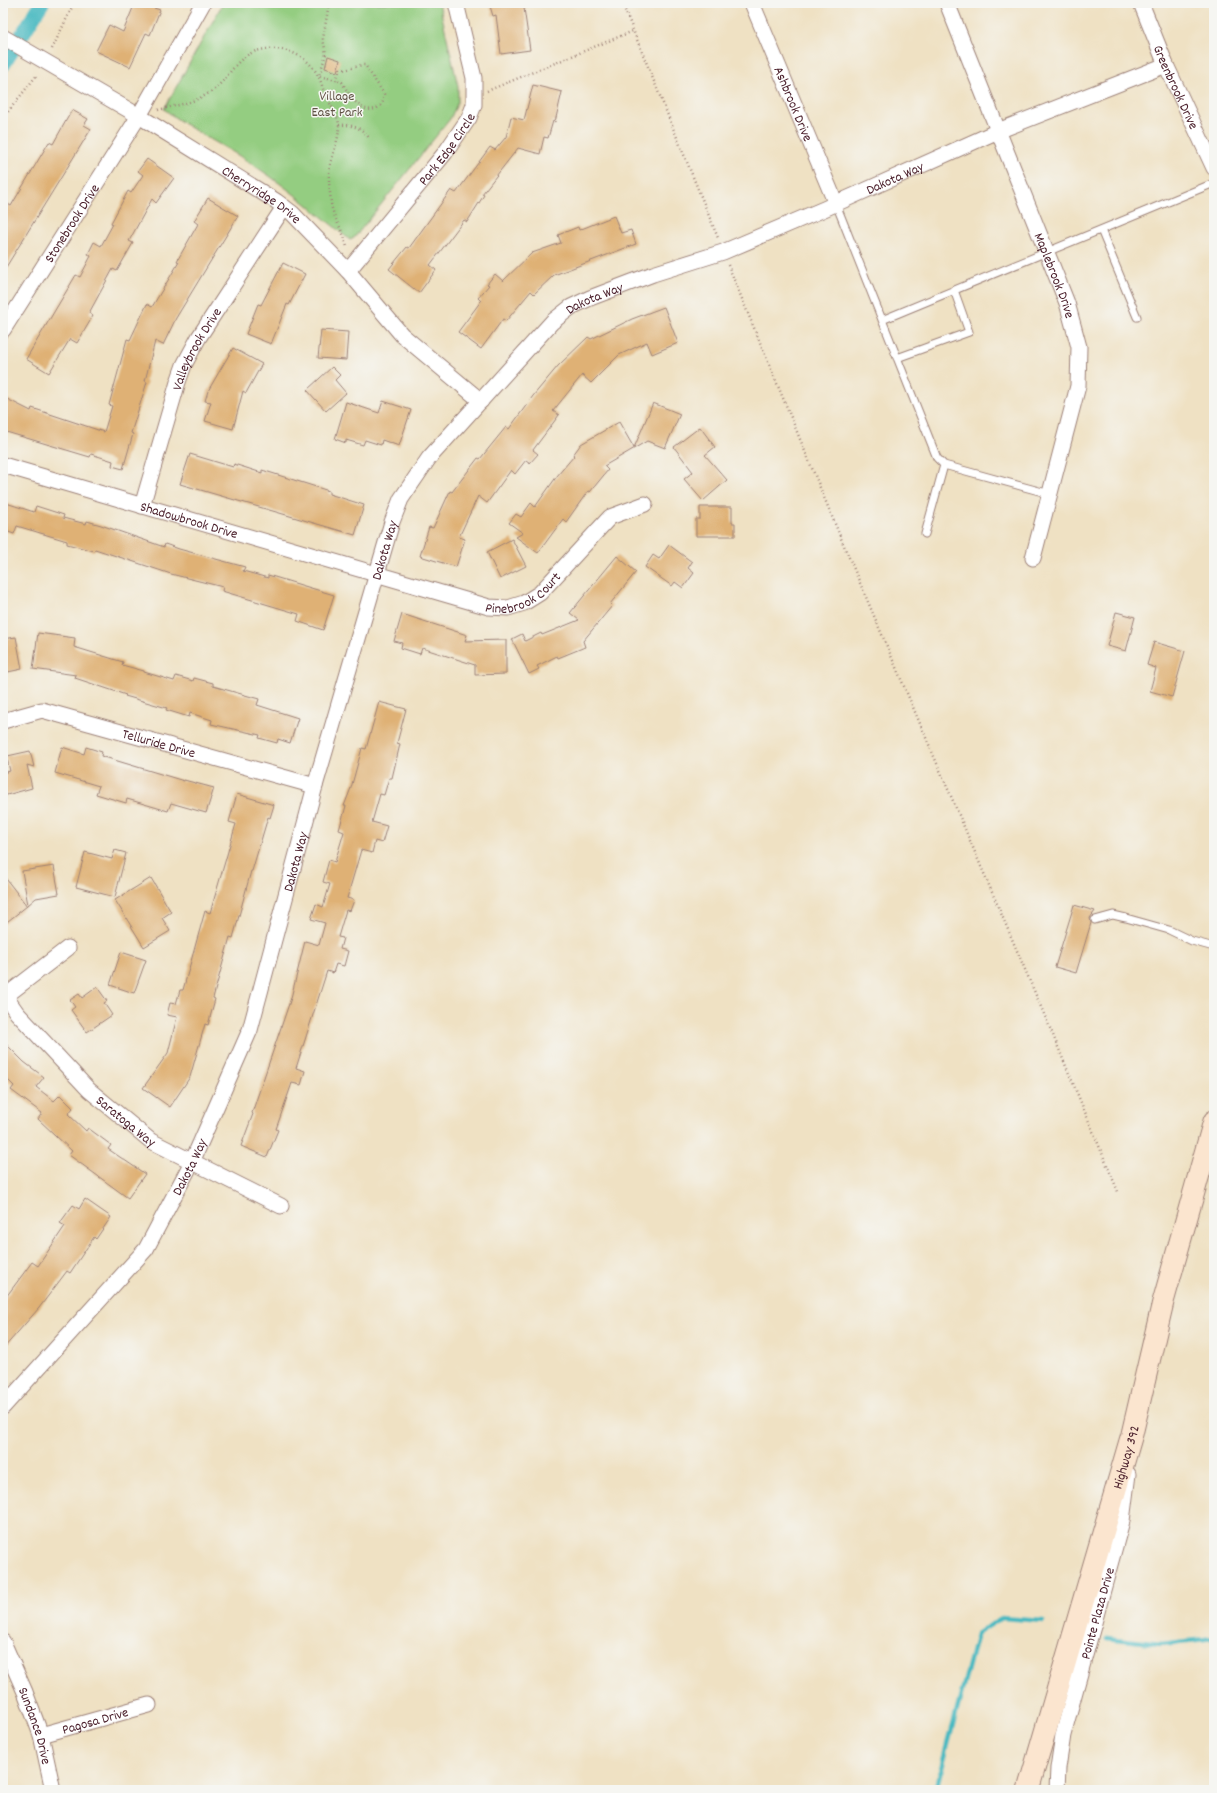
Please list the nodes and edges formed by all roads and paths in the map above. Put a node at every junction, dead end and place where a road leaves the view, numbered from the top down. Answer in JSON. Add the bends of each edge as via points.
{"nodes":[{"id":1,"x":74,"y":3,"type":"edge"},
{"id":2,"x":203,"y":3,"type":"edge"},
{"id":3,"x":329,"y":3,"type":"edge"},
{"id":4,"x":456,"y":3,"type":"edge"},
{"id":5,"x":622,"y":3,"type":"edge"},
{"id":6,"x":752,"y":3,"type":"edge"},
{"id":7,"x":946,"y":3,"type":"edge"},
{"id":8,"x":1141,"y":3,"type":"edge"},
{"id":9,"x":633,"y":31,"type":"junction"},
{"id":10,"x":3,"y":38,"type":"edge"},
{"id":11,"x":52,"y":50,"type":"dead end"},
{"id":12,"x":1166,"y":65,"type":"junction"},
{"id":13,"x":37,"y":75,"type":"dead end"},
{"id":14,"x":319,"y":76,"type":"junction"},
{"id":15,"x":336,"y":80,"type":"junction"},
{"id":16,"x":474,"y":96,"type":"junction"},
{"id":17,"x":139,"y":116,"type":"junction"},
{"id":18,"x":3,"y":118,"type":"edge"},
{"id":19,"x":339,"y":125,"type":"junction"},
{"id":20,"x":998,"y":131,"type":"junction"},
{"id":21,"x":369,"y":138,"type":"dead end"},
{"id":22,"x":1214,"y":168,"type":"edge"},
{"id":23,"x":1214,"y":183,"type":"edge"},
{"id":24,"x":836,"y":204,"type":"junction"},
{"id":25,"x":284,"y":206,"type":"junction"},
{"id":26,"x":1101,"y":230,"type":"junction"},
{"id":27,"x":718,"y":238,"type":"dead end"},
{"id":28,"x":1046,"y":252,"type":"junction"},
{"id":29,"x":728,"y":265,"type":"dead end"},
{"id":30,"x":348,"y":271,"type":"junction"},
{"id":31,"x":954,"y":290,"type":"junction"},
{"id":32,"x":1137,"y":317,"type":"dead end"},
{"id":33,"x":882,"y":320,"type":"junction"},
{"id":34,"x":3,"y":330,"type":"edge"},
{"id":35,"x":897,"y":358,"type":"junction"},
{"id":36,"x":481,"y":401,"type":"junction"},
{"id":37,"x":3,"y":465,"type":"edge"},
{"id":38,"x":944,"y":465,"type":"junction"},
{"id":39,"x":1051,"y":494,"type":"junction"},
{"id":40,"x":645,"y":504,"type":"dead end"},
{"id":41,"x":142,"y":506,"type":"junction"},
{"id":42,"x":925,"y":534,"type":"dead end"},
{"id":43,"x":1033,"y":558,"type":"dead end"},
{"id":44,"x":376,"y":575,"type":"junction"},
{"id":45,"x":3,"y":721,"type":"edge"},
{"id":46,"x":315,"y":786,"type":"junction"},
{"id":47,"x":1095,"y":920,"type":"dead end"},
{"id":48,"x":1214,"y":947,"type":"edge"},
{"id":49,"x":68,"y":948,"type":"dead end"},
{"id":50,"x":4,"y":996,"type":"edge"},
{"id":51,"x":1214,"y":1121,"type":"edge"},
{"id":52,"x":192,"y":1162,"type":"junction"},
{"id":53,"x":1119,"y":1194,"type":"dead end"},
{"id":54,"x":281,"y":1206,"type":"dead end"},
{"id":55,"x":3,"y":1407,"type":"edge"},
{"id":56,"x":1132,"y":1434,"type":"junction"},
{"id":57,"x":3,"y":1642,"type":"edge"},
{"id":58,"x":149,"y":1705,"type":"dead end"},
{"id":59,"x":41,"y":1735,"type":"junction"},
{"id":60,"x":53,"y":1790,"type":"edge"},
{"id":61,"x":1028,"y":1790,"type":"edge"},
{"id":62,"x":1057,"y":1790,"type":"edge"}],
"edges":[{"from":1,"to":11,"type":"path"},
{"from":2,"to":17,"type":"street"},
{"from":3,"to":14,"type":"path","via":[[323,39],[326,54]]},
{"from":4,"to":16,"type":"street","name":"Park Edge Circle","via":[[474,78]]},
{"from":5,"to":9,"type":"path"},
{"from":6,"to":24,"type":"street","name":"Ashbrook Drive"},
{"from":7,"to":20,"type":"street","name":"Maplebrook Drive"},
{"from":8,"to":12,"type":"street","name":"Greenbrook Drive"},
{"from":9,"to":16,"type":"path"},
{"from":9,"to":27,"type":"path"},
{"from":10,"to":17,"type":"street","name":"Cherryridge Drive"},
{"from":12,"to":20,"type":"street","name":"Dakota Way"},
{"from":12,"to":22,"type":"street","name":"Greenbrook Drive"},
{"from":13,"to":18,"type":"path"},
{"from":14,"to":15,"type":"path"},
{"from":14,"to":17,"type":"path","via":[[307,60],[291,52],[274,49],[256,51],[238,61],[213,91],[197,100]]},
{"from":14,"to":19,"type":"path","via":[[322,90]]},
{"from":15,"to":15,"type":"path","via":[[340,69],[350,70],[358,65],[365,65],[384,94],[384,100],[376,109],[363,108],[349,94],[342,82]]},
{"from":16,"to":30,"type":"street","name":"Park Edge Circle","via":[[469,118],[445,153]]},
{"from":17,"to":25,"type":"street","name":"Cherryridge Drive"},
{"from":17,"to":34,"type":"street","name":"Stonebrook Drive"},
{"from":19,"to":21,"type":"path","via":[[349,124],[366,133]]},
{"from":19,"to":30,"type":"path","via":[[329,176],[332,206],[347,246]]},
{"from":20,"to":24,"type":"street","name":"Dakota Way"},
{"from":20,"to":28,"type":"street","name":"Maplebrook Drive"},
{"from":23,"to":26,"type":"lane"},
{"from":24,"to":33,"type":"lane"},
{"from":24,"to":36,"type":"street","name":"Dakota Way","via":[[723,252],[653,274],[571,307],[552,322]]},
{"from":25,"to":30,"type":"street","name":"Cherryridge Drive"},
{"from":25,"to":41,"type":"street","name":"Valleybrook Drive","via":[[184,365]]},
{"from":26,"to":28,"type":"lane"},
{"from":26,"to":32,"type":"lane"},
{"from":28,"to":31,"type":"lane"},
{"from":28,"to":39,"type":"street","name":"Maplebrook Drive","via":[[1067,303],[1079,347],[1078,386]]},
{"from":29,"to":53,"type":"path"},
{"from":30,"to":36,"type":"street","name":"Cherryridge Drive","via":[[402,335]]},
{"from":31,"to":33,"type":"lane"},
{"from":31,"to":35,"type":"lane","via":[[969,332]]},
{"from":33,"to":35,"type":"lane"},
{"from":35,"to":38,"type":"lane","via":[[937,458]]},
{"from":36,"to":44,"type":"street","name":"Dakota Way","via":[[429,458],[401,499]]},
{"from":37,"to":41,"type":"street","name":"Shadowbrook Drive"},
{"from":38,"to":39,"type":"lane"},
{"from":38,"to":42,"type":"lane"},
{"from":39,"to":43,"type":"street","name":"Maplebrook Drive"},
{"from":40,"to":44,"type":"street","name":"Pinebrook Court","via":[[610,517],[540,593],[524,603],[508,608],[489,607]]},
{"from":41,"to":44,"type":"street","name":"Shadowbrook Drive"},
{"from":44,"to":46,"type":"street","name":"Dakota Way"},
{"from":45,"to":46,"type":"street","name":"Telluride Drive","via":[[42,710]]},
{"from":46,"to":52,"type":"street","name":"Dakota Way","via":[[250,1030]]},
{"from":47,"to":48,"type":"lane","via":[[1113,915],[1169,930],[1192,941]]},
{"from":49,"to":50,"type":"street"},
{"from":50,"to":52,"type":"street","name":"Saratoga Way","via":[[89,1090],[151,1141]]},
{"from":51,"to":56,"type":"main road","name":"Highway 392","via":[[1163,1302]]},
{"from":52,"to":54,"type":"street","name":"Saratoga Way"},
{"from":52,"to":55,"type":"street","name":"Dakota Way","via":[[146,1249]]},
{"from":56,"to":61,"type":"main road","name":"Highway 392"},
{"from":56,"to":62,"type":"street","name":"Pointe Plaza Drive","via":[[1122,1521],[1063,1735]]},
{"from":57,"to":59,"type":"street","name":"Sundance Drive"},
{"from":58,"to":59,"type":"street","name":"Pagosa Drive"},
{"from":59,"to":60,"type":"street","name":"Sundance Drive"}]}
